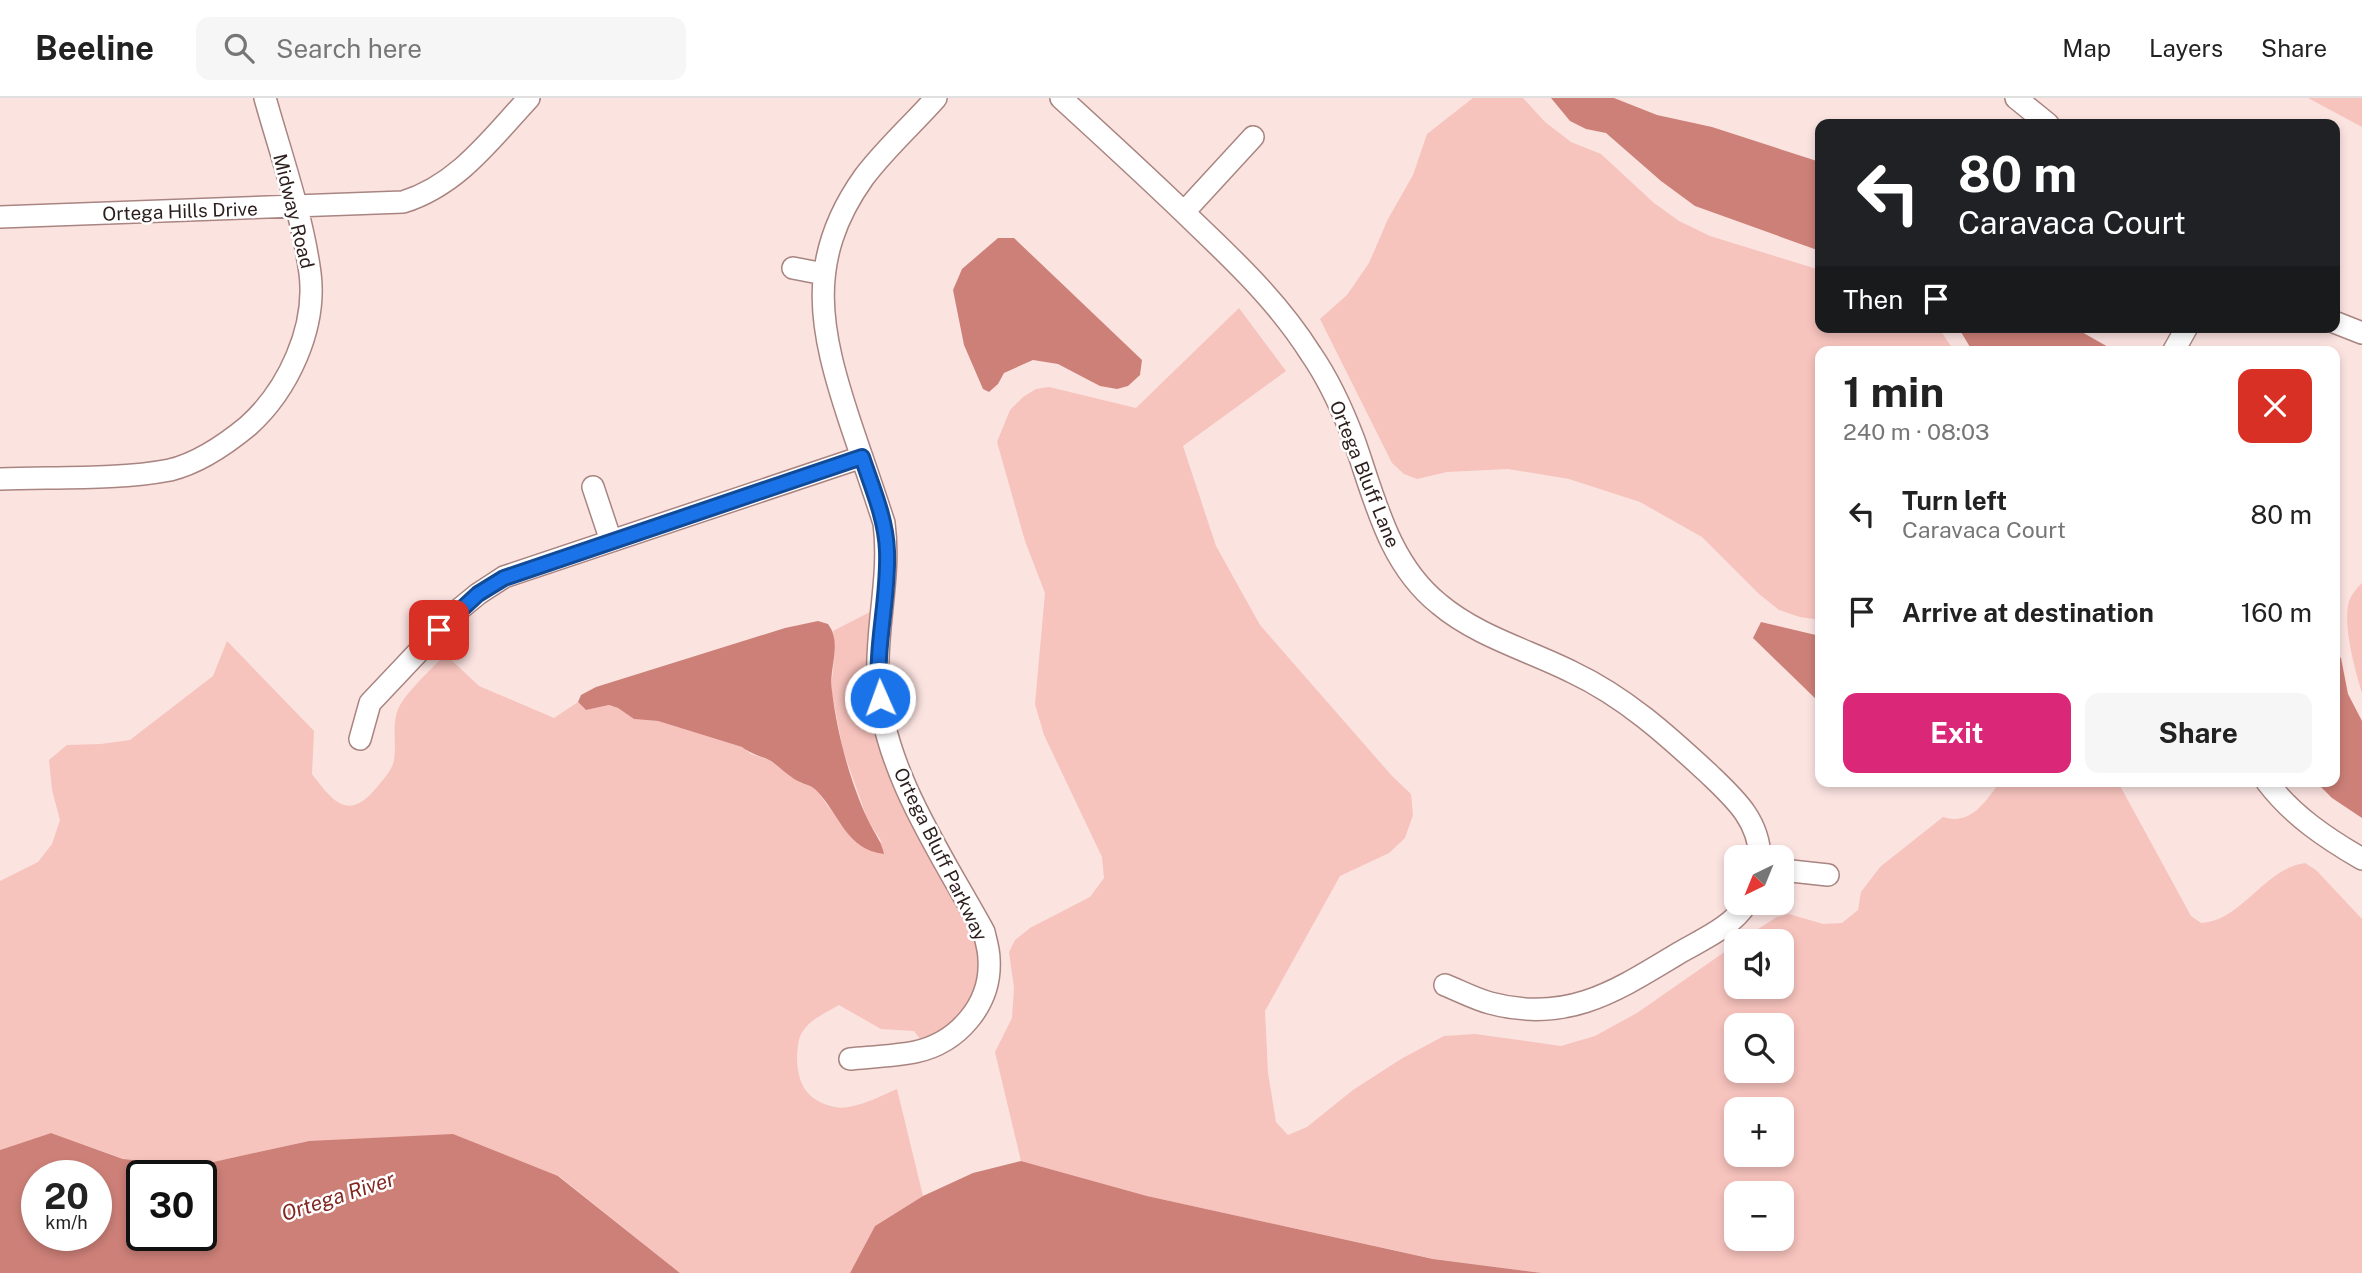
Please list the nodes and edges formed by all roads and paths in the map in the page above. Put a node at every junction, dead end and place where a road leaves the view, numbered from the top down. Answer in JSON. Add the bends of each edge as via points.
{"nodes":[{"id":1,"x":265,"y":98,"type":"edge"},
{"id":2,"x":529,"y":98,"type":"edge"},
{"id":3,"x":936,"y":98,"type":"edge"},
{"id":4,"x":1061,"y":98,"type":"edge"},
{"id":5,"x":2017,"y":98,"type":"edge"},
{"id":6,"x":2042,"y":119,"type":"edge"},
{"id":7,"x":1253,"y":137,"type":"dead end"},
{"id":8,"x":295,"y":207,"type":"junction"},
{"id":9,"x":1184,"y":212,"type":"junction"},
{"id":10,"x":0,"y":217,"type":"edge"},
{"id":11,"x":793,"y":268,"type":"dead end"},
{"id":12,"x":824,"y":274,"type":"junction"},
{"id":13,"x":2340,"y":324,"type":"edge"},
{"id":14,"x":2362,"y":333,"type":"edge"},
{"id":15,"x":862,"y":457,"type":"junction"},
{"id":16,"x":0,"y":479,"type":"edge"},
{"id":17,"x":593,"y":487,"type":"dead end"},
{"id":18,"x":611,"y":541,"type":"junction"},
{"id":19,"x":360,"y":739,"type":"dead end"},
{"id":20,"x":2272,"y":787,"type":"edge"},
{"id":21,"x":1759,"y":845,"type":"edge"},
{"id":22,"x":2362,"y":859,"type":"edge"},
{"id":23,"x":1794,"y":871,"type":"edge"},
{"id":24,"x":1828,"y":875,"type":"dead end"},
{"id":25,"x":1736,"y":915,"type":"edge"},
{"id":26,"x":1445,"y":985,"type":"dead end"},
{"id":27,"x":850,"y":1059,"type":"dead end"}],
"edges":[{"from":1,"to":8,"type":"street","name":"Midway Road"},
{"from":2,"to":8,"type":"street","name":"Ortega Hills Drive","via":[[466,166],[424,195],[403,202]]},
{"from":3,"to":12,"type":"street","name":"Ortega Bluff Parkway","via":[[865,177],[844,211]]},
{"from":4,"to":9,"type":"street","name":"Ortega Bluff Lane"},
{"from":5,"to":6,"type":"street"},
{"from":7,"to":9,"type":"street"},
{"from":8,"to":10,"type":"street","name":"Ortega Hills Drive"},
{"from":8,"to":16,"type":"street","name":"Midway Road","via":[[310,275],[309,309],[291,369],[254,420],[204,457],[172,469]]},
{"from":9,"to":21,"type":"street","name":"Ortega Bluff Lane","via":[[1269,297],[1312,355],[1353,437],[1385,530],[1415,580],[1468,625],[1574,673],[1661,729],[1734,797],[1750,818]]},
{"from":11,"to":12,"type":"street"},
{"from":12,"to":15,"type":"street","name":"Ortega Bluff Parkway","via":[[822,310],[832,366]]},
{"from":13,"to":14,"type":"street"},
{"from":15,"to":18,"type":"street"},
{"from":15,"to":27,"type":"street","name":"Ortega Bluff Parkway","via":[[884,523],[887,550],[878,682],[890,748],[904,785],[984,932],[989,958],[980,1004],[964,1026],[944,1042],[915,1052]]},
{"from":17,"to":18,"type":"street"},
{"from":18,"to":19,"type":"street","via":[[504,578],[478,594],[370,703]]},
{"from":20,"to":22,"type":"street","via":[[2325,838]]},
{"from":23,"to":24,"type":"street"},
{"from":25,"to":26,"type":"street","via":[[1627,985],[1567,1008],[1490,1003]]}]}
